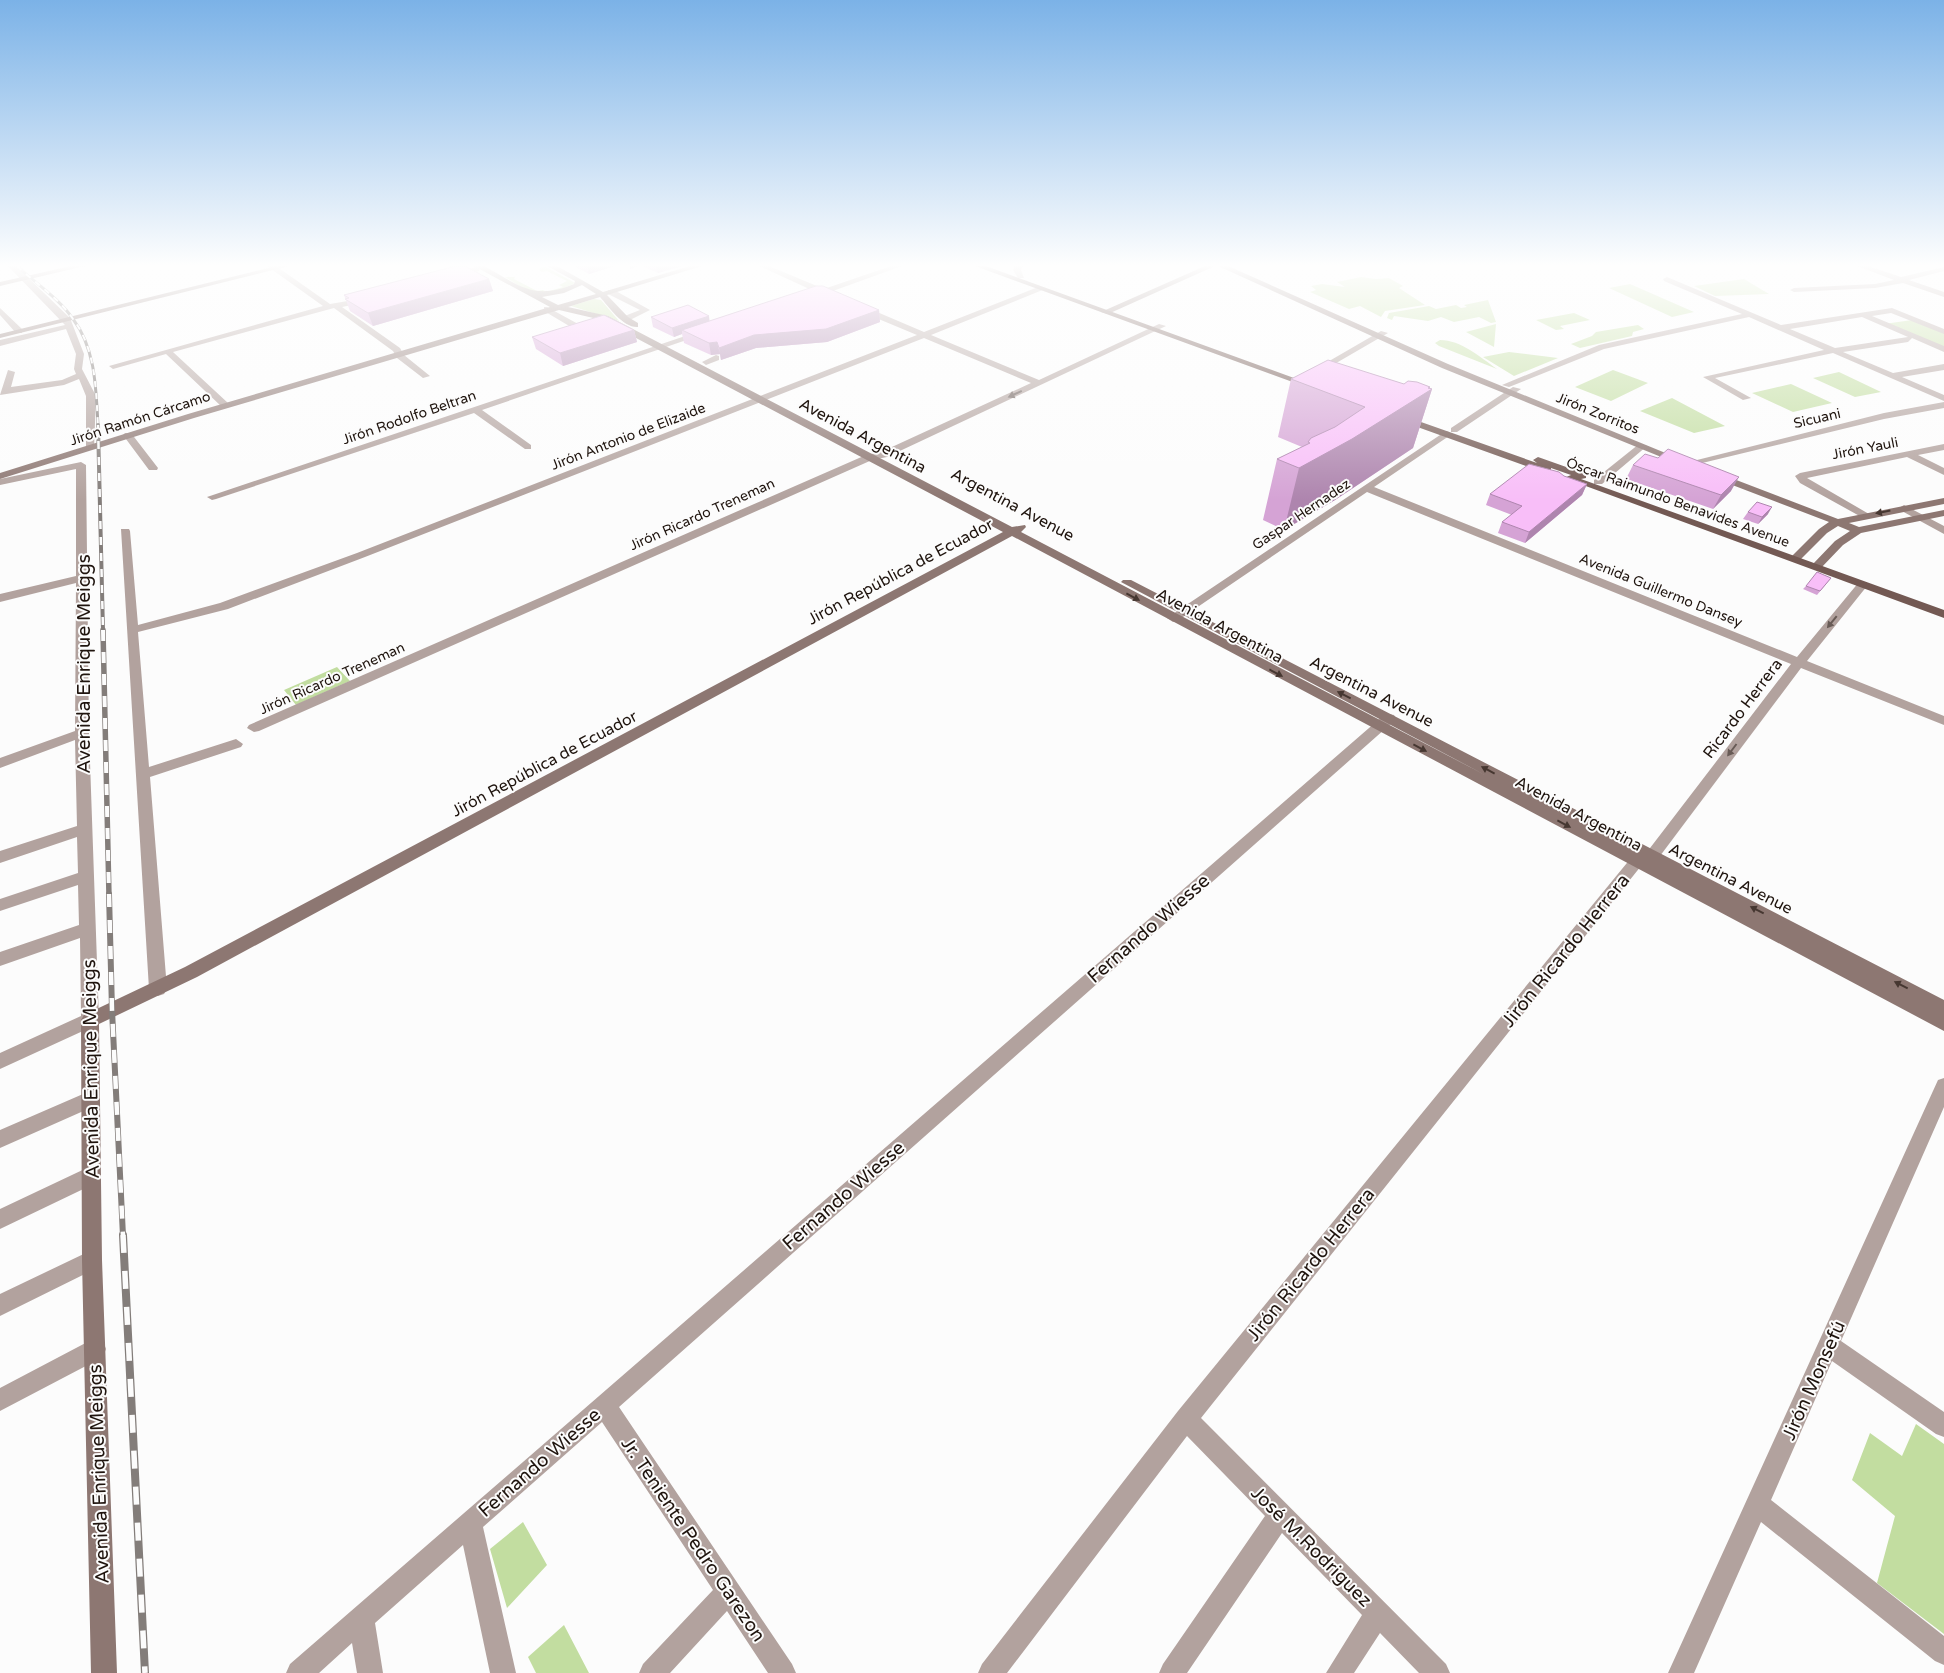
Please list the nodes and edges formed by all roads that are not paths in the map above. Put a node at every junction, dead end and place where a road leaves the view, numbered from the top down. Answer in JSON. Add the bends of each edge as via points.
{"nodes":[{"id":1,"x":76,"y":344,"type":"edge"},
{"id":2,"x":193,"y":344,"type":"edge"},
{"id":3,"x":388,"y":344,"type":"edge"},
{"id":4,"x":429,"y":344,"type":"edge"},
{"id":5,"x":897,"y":344,"type":"edge"},
{"id":6,"x":946,"y":344,"type":"edge"},
{"id":7,"x":1123,"y":344,"type":"edge"},
{"id":8,"x":1203,"y":344,"type":"edge"},
{"id":9,"x":1207,"y":344,"type":"edge"},
{"id":10,"x":1364,"y":344,"type":"edge"},
{"id":11,"x":1402,"y":344,"type":"edge"},
{"id":12,"x":1615,"y":344,"type":"edge"},
{"id":13,"x":1817,"y":344,"type":"edge"},
{"id":14,"x":1876,"y":344,"type":"edge"},
{"id":15,"x":1932,"y":344,"type":"edge"},
{"id":16,"x":666,"y":345,"type":"junction"},
{"id":17,"x":1944,"y":349,"type":"edge"},
{"id":18,"x":167,"y":351,"type":"junction"},
{"id":19,"x":1833,"y":351,"type":"junction"},
{"id":20,"x":399,"y":353,"type":"junction"},
{"id":21,"x":113,"y":366,"type":"dead end"},
{"id":22,"x":1944,"y":367,"type":"edge"},
{"id":23,"x":11,"y":372,"type":"dead end"},
{"id":24,"x":81,"y":375,"type":"junction"},
{"id":25,"x":426,"y":376,"type":"dead end"},
{"id":26,"x":1892,"y":376,"type":"junction"},
{"id":27,"x":1306,"y":377,"type":"junction"},
{"id":28,"x":1038,"y":383,"type":"junction"},
{"id":29,"x":1511,"y":389,"type":"junction"},
{"id":30,"x":3,"y":391,"type":"edge"},
{"id":31,"x":765,"y":397,"type":"junction"},
{"id":32,"x":1746,"y":398,"type":"dead end"},
{"id":33,"x":1944,"y":398,"type":"edge"},
{"id":34,"x":225,"y":405,"type":"junction"},
{"id":35,"x":1944,"y":405,"type":"edge"},
{"id":36,"x":475,"y":409,"type":"junction"},
{"id":37,"x":1395,"y":412,"type":"edge"},
{"id":38,"x":1450,"y":432,"type":"junction"},
{"id":39,"x":128,"y":434,"type":"junction"},
{"id":40,"x":1642,"y":446,"type":"junction"},
{"id":41,"x":91,"y":447,"type":"junction"},
{"id":42,"x":528,"y":447,"type":"dead end"},
{"id":43,"x":1944,"y":447,"type":"edge"},
{"id":44,"x":1908,"y":454,"type":"junction"},
{"id":45,"x":883,"y":455,"type":"junction"},
{"id":46,"x":870,"y":456,"type":"junction"},
{"id":47,"x":1698,"y":461,"type":"junction"},
{"id":48,"x":152,"y":468,"type":"dead end"},
{"id":49,"x":1944,"y":472,"type":"edge"},
{"id":50,"x":0,"y":476,"type":"edge"},
{"id":51,"x":0,"y":482,"type":"edge"},
{"id":52,"x":1598,"y":482,"type":"junction"},
{"id":53,"x":1367,"y":488,"type":"junction"},
{"id":54,"x":212,"y":497,"type":"dead end"},
{"id":55,"x":1944,"y":501,"type":"edge"},
{"id":56,"x":1904,"y":508,"type":"junction"},
{"id":57,"x":1944,"y":513,"type":"edge"},
{"id":58,"x":1865,"y":516,"type":"junction"},
{"id":59,"x":1921,"y":518,"type":"junction"},
{"id":60,"x":1842,"y":521,"type":"junction"},
{"id":61,"x":1870,"y":527,"type":"junction"},
{"id":62,"x":1016,"y":529,"type":"junction"},
{"id":63,"x":1858,"y":530,"type":"junction"},
{"id":64,"x":1944,"y":530,"type":"edge"},
{"id":65,"x":125,"y":532,"type":"dead end"},
{"id":66,"x":1797,"y":556,"type":"junction"},
{"id":67,"x":1818,"y":564,"type":"junction"},
{"id":68,"x":82,"y":578,"type":"junction"},
{"id":69,"x":1863,"y":584,"type":"junction"},
{"id":70,"x":0,"y":598,"type":"edge"},
{"id":71,"x":1944,"y":605,"type":"edge"},
{"id":72,"x":1944,"y":614,"type":"edge"},
{"id":73,"x":1178,"y":615,"type":"junction"},
{"id":74,"x":132,"y":630,"type":"junction"},
{"id":75,"x":1799,"y":662,"type":"junction"},
{"id":76,"x":1944,"y":721,"type":"edge"},
{"id":77,"x":1384,"y":722,"type":"junction"},
{"id":78,"x":254,"y":728,"type":"dead end"},
{"id":79,"x":82,"y":732,"type":"junction"},
{"id":80,"x":236,"y":744,"type":"dead end"},
{"id":81,"x":0,"y":763,"type":"edge"},
{"id":82,"x":143,"y":774,"type":"junction"},
{"id":83,"x":84,"y":829,"type":"junction"},
{"id":84,"x":0,"y":857,"type":"edge"},
{"id":85,"x":1644,"y":859,"type":"junction"},
{"id":86,"x":86,"y":876,"type":"junction"},
{"id":87,"x":0,"y":906,"type":"edge"},
{"id":88,"x":88,"y":928,"type":"junction"},
{"id":89,"x":0,"y":959,"type":"edge"},
{"id":90,"x":158,"y":989,"type":"junction"},
{"id":91,"x":1944,"y":1008,"type":"edge"},
{"id":92,"x":90,"y":1020,"type":"junction"},
{"id":93,"x":1944,"y":1024,"type":"edge"},
{"id":94,"x":0,"y":1061,"type":"edge"},
{"id":95,"x":1944,"y":1086,"type":"edge"},
{"id":96,"x":90,"y":1099,"type":"junction"},
{"id":97,"x":0,"y":1139,"type":"edge"},
{"id":98,"x":91,"y":1175,"type":"junction"},
{"id":99,"x":0,"y":1219,"type":"edge"},
{"id":100,"x":92,"y":1260,"type":"junction"},
{"id":101,"x":0,"y":1305,"type":"edge"},
{"id":102,"x":1828,"y":1345,"type":"junction"},
{"id":103,"x":95,"y":1349,"type":"junction"},
{"id":104,"x":0,"y":1400,"type":"edge"},
{"id":105,"x":604,"y":1404,"type":"junction"},
{"id":106,"x":1186,"y":1419,"type":"junction"},
{"id":107,"x":1944,"y":1426,"type":"edge"},
{"id":108,"x":1757,"y":1504,"type":"junction"},
{"id":109,"x":1280,"y":1514,"type":"junction"},
{"id":110,"x":470,"y":1522,"type":"junction"},
{"id":111,"x":729,"y":1591,"type":"junction"},
{"id":112,"x":1378,"y":1613,"type":"junction"},
{"id":113,"x":361,"y":1618,"type":"junction"},
{"id":114,"x":1944,"y":1652,"type":"edge"},
{"id":115,"x":104,"y":1673,"type":"edge"},
{"id":116,"x":299,"y":1673,"type":"edge"},
{"id":117,"x":370,"y":1673,"type":"edge"},
{"id":118,"x":503,"y":1673,"type":"edge"},
{"id":119,"x":652,"y":1673,"type":"edge"},
{"id":120,"x":783,"y":1673,"type":"edge"},
{"id":121,"x":991,"y":1673,"type":"edge"},
{"id":122,"x":1172,"y":1673,"type":"edge"},
{"id":123,"x":1339,"y":1673,"type":"edge"},
{"id":124,"x":1437,"y":1673,"type":"edge"},
{"id":125,"x":1681,"y":1673,"type":"edge"}],
"edges":[{"from":1,"to":24,"type":"street"},
{"from":2,"to":18,"type":"street"},
{"from":3,"to":20,"type":"street"},
{"from":4,"to":20,"type":"main road","name":"Jirón Ramón Cárcamo"},
{"from":5,"to":31,"type":"street","name":"Jirón Antonio de Elizaide"},
{"from":6,"to":28,"type":"street"},
{"from":7,"to":28,"type":"street","name":"Jirón Ricardo Treneman"},
{"from":8,"to":27,"type":"main road","via":[[1322,386]]},
{"from":9,"to":27,"type":"main road"},
{"from":10,"to":27,"type":"street"},
{"from":11,"to":29,"type":"main road","name":"Jirón Zorritos"},
{"from":12,"to":29,"type":"street","name":"Gaspar Hernadez","via":[[1602,347]]},
{"from":13,"to":19,"type":"street"},
{"from":14,"to":19,"type":"street"},
{"from":15,"to":17,"type":"street"},
{"from":16,"to":31,"type":"main road","name":"Avenida Argentina"},
{"from":16,"to":31,"type":"main road","name":"Argentina Avenue","via":[[711,360]]},
{"from":16,"to":36,"type":"street","name":"Jirón Rodolfo Beltran"},
{"from":18,"to":21,"type":"street"},
{"from":18,"to":34,"type":"street"},
{"from":19,"to":26,"type":"street"},
{"from":19,"to":32,"type":"street","via":[[1707,377]]},
{"from":20,"to":25,"type":"street"},
{"from":20,"to":34,"type":"main road","name":"Jirón Ramón Cárcamo"},
{"from":22,"to":26,"type":"street"},
{"from":23,"to":30,"type":"street"},
{"from":24,"to":30,"type":"street","via":[[64,382]]},
{"from":24,"to":41,"type":"street","via":[[91,396]]},
{"from":26,"to":33,"type":"street"},
{"from":28,"to":45,"type":"street","name":"Jirón Ricardo Treneman","one_way":true},
{"from":29,"to":38,"type":"street","name":"Gaspar Hernadez"},
{"from":29,"to":40,"type":"main road","name":"Jirón Zorritos"},
{"from":29,"to":47,"type":"main road","name":"Jirón Zorritos"},
{"from":31,"to":45,"type":"main road","name":"Argentina Avenue"},
{"from":31,"to":46,"type":"main road","name":"Avenida Argentina"},
{"from":31,"to":74,"type":"street","name":"Jirón Antonio de Elizaide","via":[[224,606]]},
{"from":34,"to":39,"type":"main road","name":"Jirón Ramón Cárcamo"},
{"from":35,"to":47,"type":"street","name":"Sicuani","via":[[1884,416]]},
{"from":36,"to":42,"type":"street"},
{"from":36,"to":54,"type":"street","name":"Jirón Rodolfo Beltran"},
{"from":37,"to":38,"type":"main road"},
{"from":38,"to":52,"type":"main road"},
{"from":38,"to":53,"type":"street","name":"Gaspar Hernadez"},
{"from":38,"to":66,"type":"main road","name":"Óscar Raimundo Benavides Avenue"},
{"from":39,"to":41,"type":"main road","name":"Jirón Ramón Cárcamo"},
{"from":39,"to":48,"type":"street"},
{"from":40,"to":52,"type":"street"},
{"from":40,"to":60,"type":"main road","name":"Jirón Zorritos"},
{"from":41,"to":50,"type":"main road","name":"Jirón Ramón Cárcamo"},
{"from":43,"to":44,"type":"street","name":"Jirón Yauli"},
{"from":44,"to":49,"type":"street"},
{"from":44,"to":58,"type":"street","name":"Jirón Yauli","via":[[1807,472],[1800,476]]},
{"from":45,"to":46,"type":"street","name":"Jirón Ricardo Treneman"},
{"from":45,"to":62,"type":"main road","name":"Argentina Avenue"},
{"from":46,"to":62,"type":"main road","name":"Avenida Argentina"},
{"from":46,"to":78,"type":"street","name":"Jirón Ricardo Treneman"},
{"from":47,"to":60,"type":"main road","name":"Jirón Zorritos"},
{"from":51,"to":68,"type":"street","name":"Avenida Enrique Meiggs","via":[[81,465]]},
{"from":52,"to":66,"type":"main road"},
{"from":53,"to":73,"type":"street","name":"Gaspar Hernadez"},
{"from":53,"to":75,"type":"street","name":"Avenida Guillermo Dansey"},
{"from":55,"to":56,"type":"main road"},
{"from":56,"to":58,"type":"main road","one_way":true},
{"from":56,"to":59,"type":"street"},
{"from":57,"to":59,"type":"main road"},
{"from":58,"to":60,"type":"main road"},
{"from":59,"to":61,"type":"main road"},
{"from":59,"to":64,"type":"street"},
{"from":60,"to":61,"type":"main road","name":"Jirón Zorritos"},
{"from":60,"to":63,"type":"main road","name":"Jirón Zorritos"},
{"from":60,"to":66,"type":"main road","via":[[1823,530]]},
{"from":61,"to":63,"type":"main road"},
{"from":62,"to":73,"type":"main road","name":"Avenida Argentina"},
{"from":62,"to":90,"type":"main road","name":"Jirón República de Ecuador"},
{"from":63,"to":67,"type":"main road"},
{"from":65,"to":74,"type":"street"},
{"from":66,"to":67,"type":"main road","name":"Óscar Raimundo Benavides Avenue"},
{"from":67,"to":69,"type":"main road","name":"Óscar Raimundo Benavides Avenue"},
{"from":67,"to":71,"type":"main road","name":"Óscar Raimundo Benavides Avenue"},
{"from":68,"to":70,"type":"street"},
{"from":68,"to":79,"type":"street","name":"Avenida Enrique Meiggs"},
{"from":69,"to":72,"type":"main road","name":"Óscar Raimundo Benavides Avenue"},
{"from":69,"to":75,"type":"street","name":"Ricardo Herrera","one_way":true},
{"from":73,"to":77,"type":"main road","name":"Avenida Argentina"},
{"from":74,"to":82,"type":"street"},
{"from":75,"to":76,"type":"street","name":"Avenida Guillermo Dansey"},
{"from":75,"to":85,"type":"street","name":"Ricardo Herrera","one_way":true},
{"from":77,"to":85,"type":"main road","name":"Avenida Argentina"},
{"from":77,"to":105,"type":"street","name":"Fernando Wiesse"},
{"from":79,"to":81,"type":"street"},
{"from":79,"to":83,"type":"street","name":"Avenida Enrique Meiggs"},
{"from":80,"to":82,"type":"street"},
{"from":82,"to":90,"type":"street"},
{"from":83,"to":84,"type":"street"},
{"from":83,"to":86,"type":"street","name":"Avenida Enrique Meiggs"},
{"from":91,"to":85,"type":"main road","name":"Argentina Avenue","one_way":true},
{"from":85,"to":93,"type":"main road","name":"Avenida Argentina"},
{"from":85,"to":106,"type":"street","name":"Jirón Ricardo Herrera"},
{"from":86,"to":87,"type":"street"},
{"from":86,"to":88,"type":"street","name":"Avenida Enrique Meiggs"},
{"from":88,"to":89,"type":"street"},
{"from":88,"to":92,"type":"street","name":"Avenida Enrique Meiggs"},
{"from":90,"to":92,"type":"main road","name":"Jirón República de Ecuador"},
{"from":92,"to":94,"type":"street"},
{"from":92,"to":96,"type":"main road","name":"Avenida Enrique Meiggs"},
{"from":95,"to":102,"type":"street","name":"Jirón Monsefú"},
{"from":96,"to":97,"type":"street"},
{"from":96,"to":98,"type":"main road","name":"Avenida Enrique Meiggs"},
{"from":98,"to":99,"type":"street"},
{"from":98,"to":100,"type":"main road","name":"Avenida Enrique Meiggs"},
{"from":100,"to":101,"type":"street"},
{"from":100,"to":103,"type":"main road","name":"Avenida Enrique Meiggs"},
{"from":102,"to":107,"type":"street"},
{"from":102,"to":108,"type":"street","name":"Jirón Monsefú"},
{"from":103,"to":104,"type":"street"},
{"from":103,"to":115,"type":"main road","name":"Avenida Enrique Meiggs"},
{"from":105,"to":110,"type":"street","name":"Fernando Wiesse"},
{"from":105,"to":111,"type":"street","name":"Jr. Teniente Pedro Garezon"},
{"from":106,"to":109,"type":"street","name":"José M.Rodriguez"},
{"from":106,"to":121,"type":"street","name":"Jirón Ricardo Herrera"},
{"from":108,"to":114,"type":"street"},
{"from":108,"to":125,"type":"street","name":"Jirón Monsefú"},
{"from":109,"to":112,"type":"street","name":"José M.Rodriguez"},
{"from":109,"to":122,"type":"street"},
{"from":110,"to":113,"type":"street","name":"Fernando Wiesse"},
{"from":110,"to":118,"type":"street"},
{"from":111,"to":119,"type":"street"},
{"from":111,"to":120,"type":"street","name":"Jr. Teniente Pedro Garezon"},
{"from":112,"to":123,"type":"street"},
{"from":112,"to":124,"type":"street","name":"José M.Rodriguez"},
{"from":113,"to":116,"type":"street","name":"Fernando Wiesse"},
{"from":113,"to":117,"type":"street"}]}
